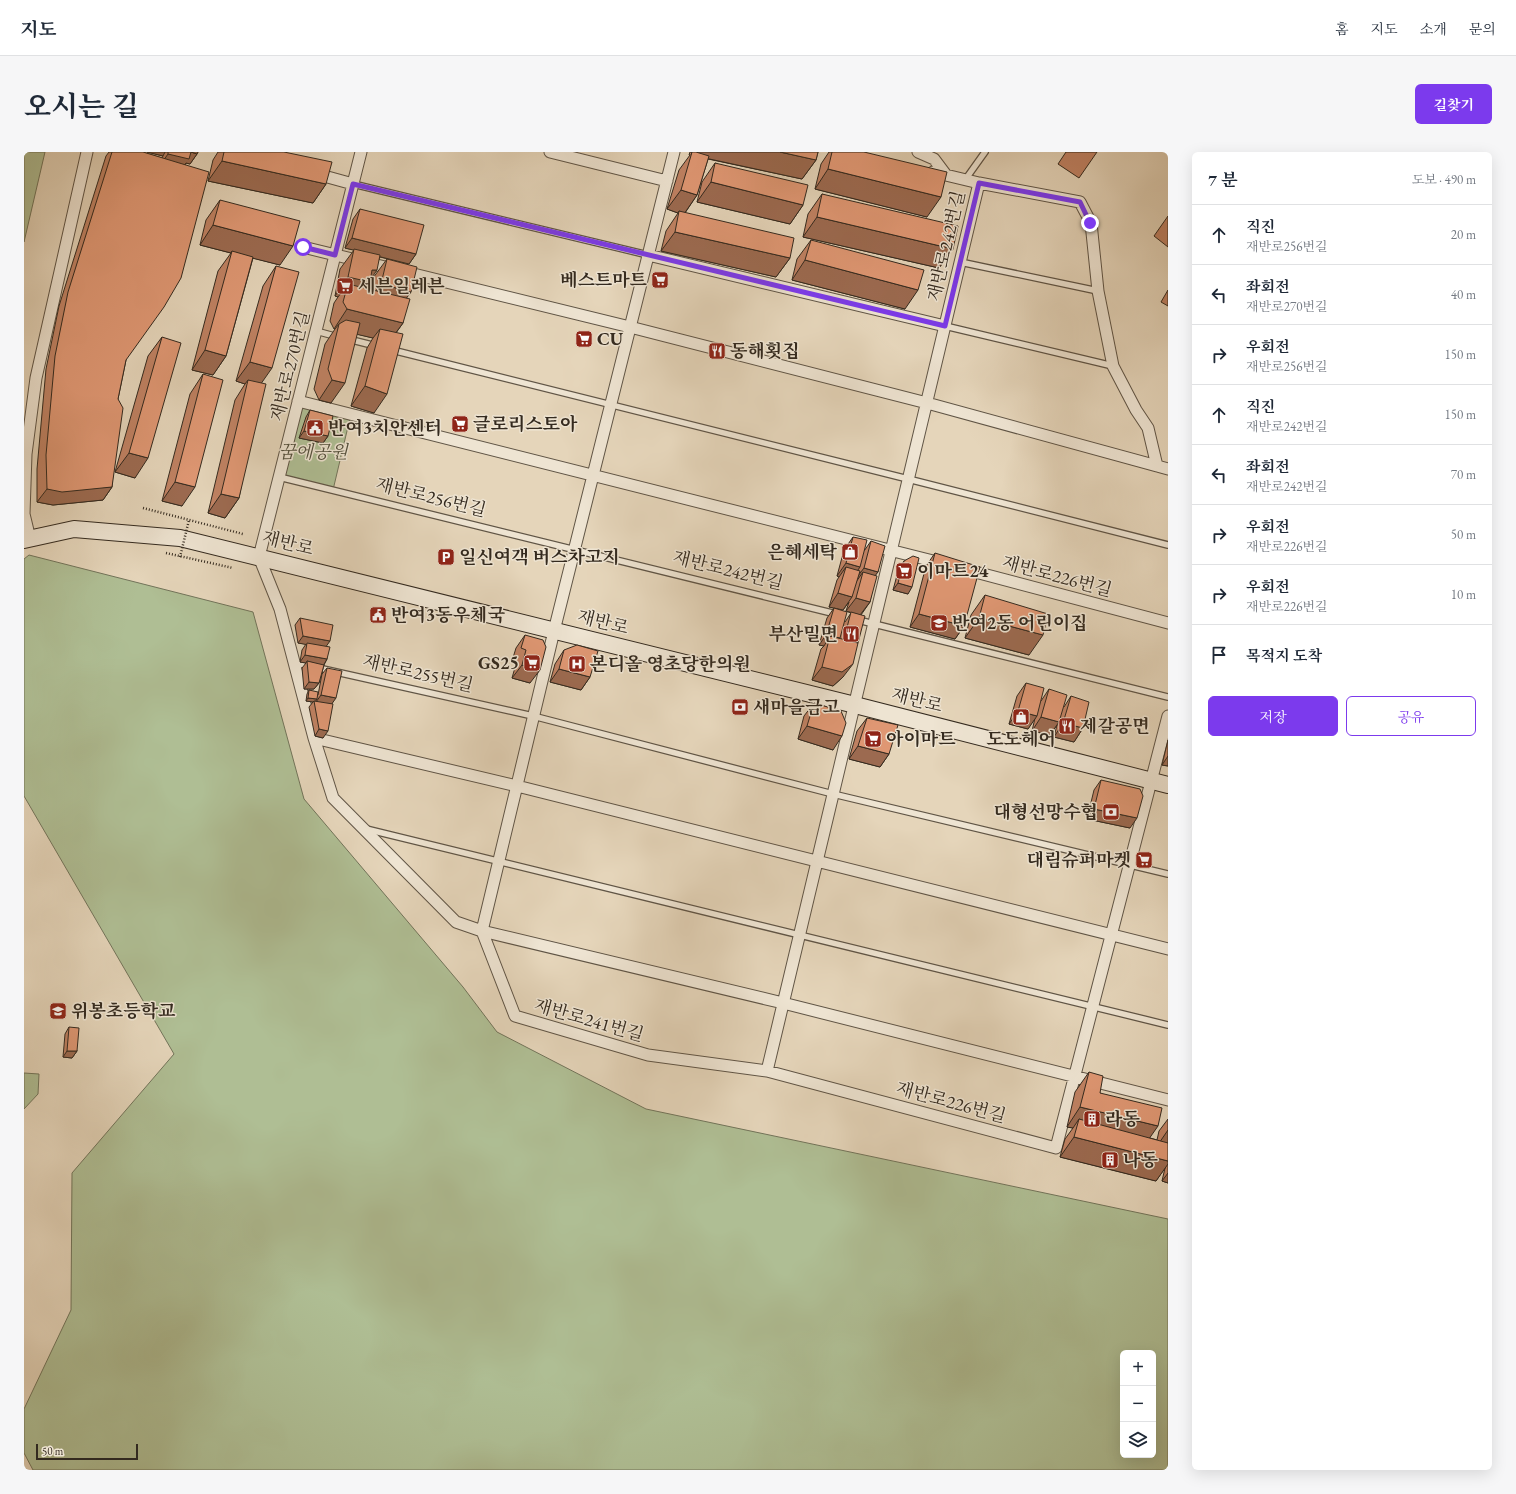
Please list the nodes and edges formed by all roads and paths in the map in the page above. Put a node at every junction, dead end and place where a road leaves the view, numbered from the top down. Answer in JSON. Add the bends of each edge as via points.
{"nodes":[{"id":1,"x":87,"y":152,"type":"edge"},
{"id":2,"x":361,"y":152,"type":"edge"},
{"id":3,"x":550,"y":152,"type":"edge"},
{"id":4,"x":674,"y":152,"type":"edge"},
{"id":5,"x":918,"y":152,"type":"edge"},
{"id":6,"x":985,"y":152,"type":"edge"},
{"id":7,"x":302,"y":170,"type":"edge"},
{"id":8,"x":924,"y":170,"type":"edge"},
{"id":9,"x":946,"y":175,"type":"junction"},
{"id":10,"x":965,"y":180,"type":"junction"},
{"id":11,"x":667,"y":181,"type":"junction"},
{"id":12,"x":979,"y":183,"type":"junction"},
{"id":13,"x":353,"y":184,"type":"junction"},
{"id":14,"x":303,"y":247,"type":"dead end"},
{"id":15,"x":335,"y":255,"type":"junction"},
{"id":16,"x":648,"y":255,"type":"junction"},
{"id":17,"x":960,"y":262,"type":"junction"},
{"id":18,"x":1098,"y":291,"type":"junction"},
{"id":19,"x":945,"y":326,"type":"junction"},
{"id":20,"x":630,"y":327,"type":"junction"},
{"id":21,"x":316,"y":331,"type":"junction"},
{"id":22,"x":1113,"y":366,"type":"junction"},
{"id":23,"x":298,"y":401,"type":"junction"},
{"id":24,"x":926,"y":403,"type":"junction"},
{"id":25,"x":611,"y":405,"type":"junction"},
{"id":26,"x":25,"y":454,"type":"edge"},
{"id":27,"x":1163,"y":468,"type":"edge"},
{"id":28,"x":593,"y":474,"type":"junction"},
{"id":29,"x":279,"y":477,"type":"junction"},
{"id":30,"x":908,"y":479,"type":"junction"},
{"id":31,"x":143,"y":508,"type":"dead end"},
{"id":32,"x":189,"y":520,"type":"junction"},
{"id":33,"x":243,"y":534,"type":"dead end"},
{"id":34,"x":27,"y":539,"type":"edge"},
{"id":35,"x":1168,"y":545,"type":"edge"},
{"id":36,"x":892,"y":549,"type":"junction"},
{"id":37,"x":574,"y":550,"type":"junction"},
{"id":38,"x":259,"y":557,"type":"junction"},
{"id":39,"x":233,"y":568,"type":"dead end"},
{"id":40,"x":843,"y":616,"type":"edge"},
{"id":41,"x":851,"y":618,"type":"edge"},
{"id":42,"x":1168,"y":623,"type":"edge"},
{"id":43,"x":874,"y":624,"type":"junction"},
{"id":44,"x":554,"y":631,"type":"junction"},
{"id":45,"x":296,"y":663,"type":"junction"},
{"id":46,"x":1168,"y":698,"type":"edge"},
{"id":47,"x":855,"y":704,"type":"junction"},
{"id":48,"x":533,"y":716,"type":"junction"},
{"id":49,"x":1168,"y":716,"type":"edge"},
{"id":50,"x":314,"y":738,"type":"junction"},
{"id":51,"x":1152,"y":781,"type":"junction"},
{"id":52,"x":1168,"y":785,"type":"edge"},
{"id":53,"x":517,"y":786,"type":"junction"},
{"id":54,"x":833,"y":794,"type":"junction"},
{"id":55,"x":362,"y":828,"type":"junction"},
{"id":56,"x":499,"y":861,"type":"junction"},
{"id":57,"x":817,"y":862,"type":"junction"},
{"id":58,"x":1130,"y":865,"type":"junction"},
{"id":59,"x":1168,"y":874,"type":"edge"},
{"id":60,"x":482,"y":931,"type":"junction"},
{"id":61,"x":799,"y":935,"type":"junction"},
{"id":62,"x":1112,"y":935,"type":"junction"},
{"id":63,"x":1168,"y":949,"type":"edge"},
{"id":64,"x":783,"y":1003,"type":"junction"},
{"id":65,"x":1093,"y":1007,"type":"junction"},
{"id":66,"x":1168,"y":1025,"type":"edge"},
{"id":67,"x":767,"y":1070,"type":"junction"},
{"id":68,"x":1074,"y":1077,"type":"junction"},
{"id":69,"x":1168,"y":1100,"type":"edge"}],
"edges":[{"from":1,"to":26,"type":"street","via":[[36,378]]},
{"from":2,"to":13,"type":"street","name":"재반로270번길"},
{"from":3,"to":11,"type":"street"},
{"from":4,"to":11,"type":"street"},
{"from":5,"to":9,"type":"street","name":"재반로242번길","via":[[934,159]]},
{"from":6,"to":10,"type":"lane"},
{"from":7,"to":13,"type":"street"},
{"from":8,"to":9,"type":"street","name":"재반로242번길"},
{"from":9,"to":10,"type":"street","name":"재반로242번길"},
{"from":10,"to":12,"type":"street","name":"재반로242번길"},
{"from":11,"to":16,"type":"street"},
{"from":12,"to":17,"type":"street","name":"재반로242번길"},
{"from":12,"to":18,"type":"street","via":[[1080,202],[1090,223]]},
{"from":13,"to":15,"type":"street","name":"재반로270번길"},
{"from":13,"to":16,"type":"lane"},
{"from":14,"to":15,"type":"street"},
{"from":15,"to":20,"type":"street"},
{"from":15,"to":21,"type":"street","name":"재반로270번길"},
{"from":16,"to":19,"type":"street","name":"재반로242번길"},
{"from":16,"to":20,"type":"street"},
{"from":17,"to":18,"type":"lane"},
{"from":17,"to":19,"type":"street","name":"재반로242번길"},
{"from":18,"to":22,"type":"street"},
{"from":19,"to":22,"type":"lane"},
{"from":19,"to":24,"type":"street","name":"재반로242번길"},
{"from":20,"to":24,"type":"street"},
{"from":20,"to":25,"type":"street"},
{"from":21,"to":23,"type":"street","name":"재반로270번길"},
{"from":21,"to":25,"type":"lane"},
{"from":22,"to":27,"type":"street","via":[[1148,428]]},
{"from":23,"to":28,"type":"street"},
{"from":23,"to":29,"type":"street","name":"재반로270번길"},
{"from":24,"to":27,"type":"street"},
{"from":24,"to":30,"type":"street","name":"재반로242번길"},
{"from":25,"to":28,"type":"street"},
{"from":25,"to":30,"type":"lane"},
{"from":26,"to":34,"type":"street","via":[[24,514]]},
{"from":28,"to":36,"type":"street"},
{"from":28,"to":37,"type":"street"},
{"from":29,"to":37,"type":"lane","name":"재반로256번길"},
{"from":29,"to":38,"type":"street","name":"재반로270번길"},
{"from":30,"to":35,"type":"lane"},
{"from":30,"to":36,"type":"street","name":"재반로242번길"},
{"from":31,"to":32,"type":"path"},
{"from":32,"to":33,"type":"path"},
{"from":32,"to":39,"type":"path","bridge":true,"via":[[180,556]]},
{"from":34,"to":38,"type":"main road","name":"재반로","via":[[74,530],[180,538]]},
{"from":36,"to":42,"type":"street","name":"재반로226번길"},
{"from":36,"to":43,"type":"street","name":"재반로242번길"},
{"from":37,"to":40,"type":"lane","name":"재반로242번길"},
{"from":37,"to":44,"type":"street"},
{"from":38,"to":44,"type":"main road","name":"재반로"},
{"from":38,"to":45,"type":"street","via":[[280,609]]},
{"from":41,"to":43,"type":"lane"},
{"from":43,"to":46,"type":"lane"},
{"from":43,"to":47,"type":"street","name":"재반로242번길"},
{"from":44,"to":47,"type":"main road","name":"재반로"},
{"from":44,"to":48,"type":"street"},
{"from":45,"to":48,"type":"lane","name":"재반로255번길"},
{"from":45,"to":50,"type":"street"},
{"from":47,"to":51,"type":"main road","name":"재반로"},
{"from":47,"to":54,"type":"street"},
{"from":48,"to":53,"type":"street"},
{"from":48,"to":54,"type":"lane"},
{"from":49,"to":51,"type":"street","name":"재반로226번길"},
{"from":50,"to":53,"type":"street"},
{"from":50,"to":55,"type":"street","via":[[333,798]]},
{"from":51,"to":52,"type":"main road","name":"재반로"},
{"from":51,"to":58,"type":"street","name":"재반로226번길"},
{"from":53,"to":56,"type":"street"},
{"from":53,"to":57,"type":"street"},
{"from":54,"to":57,"type":"street"},
{"from":54,"to":58,"type":"lane"},
{"from":55,"to":56,"type":"lane"},
{"from":55,"to":60,"type":"street","via":[[456,922]]},
{"from":56,"to":60,"type":"street"},
{"from":56,"to":61,"type":"lane"},
{"from":57,"to":61,"type":"street"},
{"from":57,"to":62,"type":"street"},
{"from":58,"to":59,"type":"lane"},
{"from":58,"to":62,"type":"street","name":"재반로226번길"},
{"from":60,"to":64,"type":"street"},
{"from":60,"to":67,"type":"street","name":"재반로241번길","via":[[515,1016],[648,1054]]},
{"from":61,"to":64,"type":"street"},
{"from":61,"to":65,"type":"lane"},
{"from":62,"to":63,"type":"street"},
{"from":62,"to":65,"type":"street","name":"재반로226번길"},
{"from":64,"to":67,"type":"street"},
{"from":64,"to":68,"type":"street"},
{"from":65,"to":66,"type":"lane"},
{"from":65,"to":68,"type":"street","name":"재반로226번길"},
{"from":67,"to":68,"type":"street","name":"재반로226번길","via":[[1056,1148]]},
{"from":68,"to":69,"type":"street"}]}
